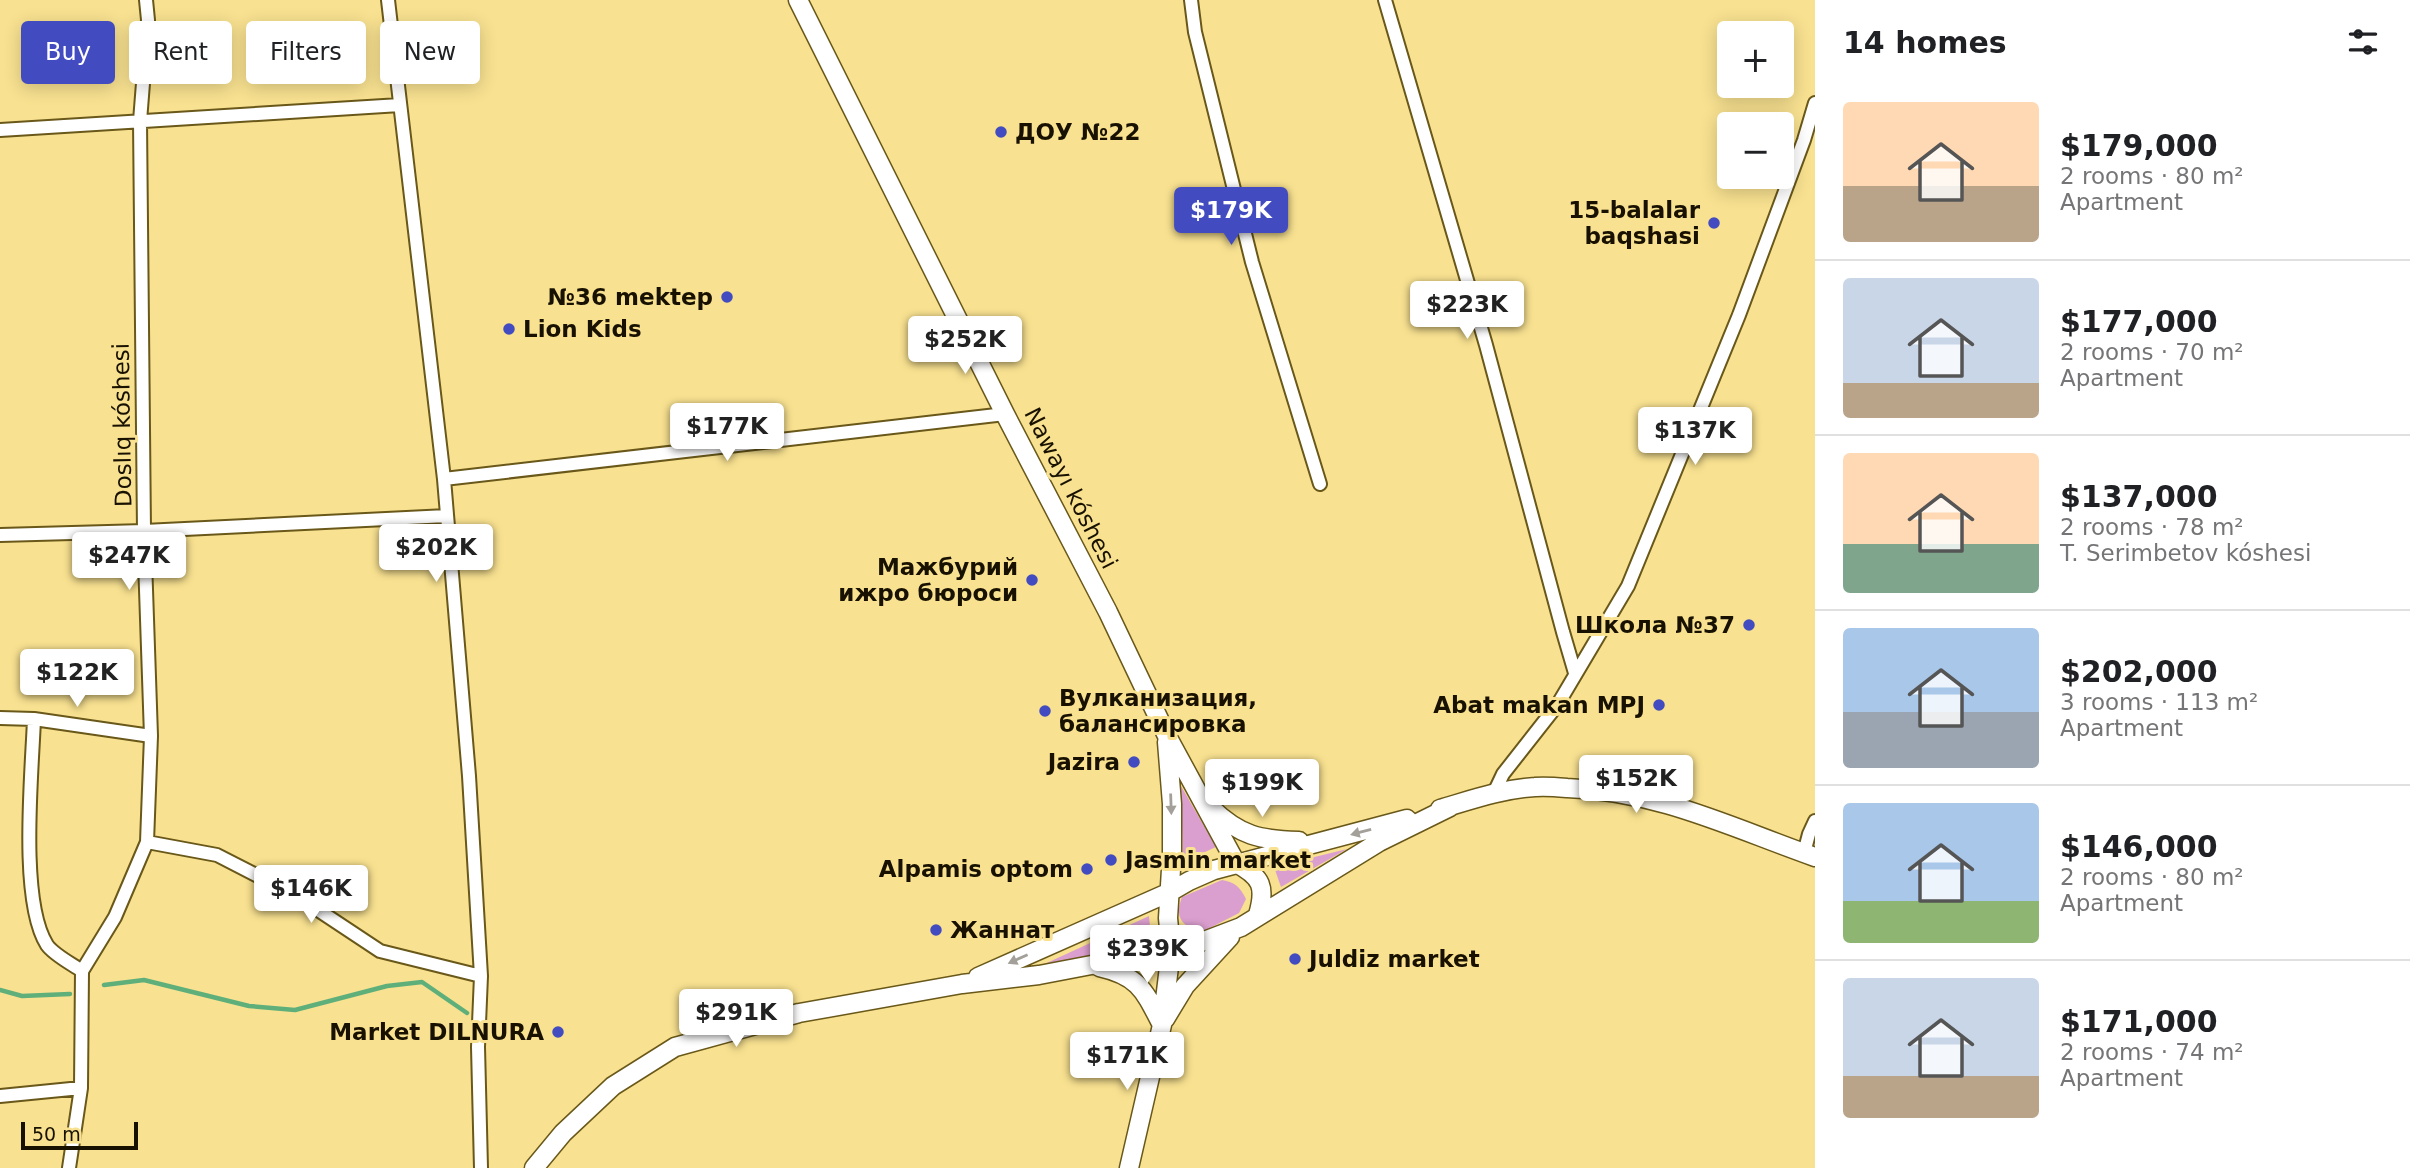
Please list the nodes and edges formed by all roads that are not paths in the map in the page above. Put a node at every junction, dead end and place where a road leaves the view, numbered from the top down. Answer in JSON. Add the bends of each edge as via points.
{"nodes":[{"id":1,"x":146,"y":0,"type":"edge"},
{"id":2,"x":388,"y":0,"type":"edge"},
{"id":3,"x":798,"y":0,"type":"edge"},
{"id":4,"x":1191,"y":0,"type":"edge"},
{"id":5,"x":1385,"y":0,"type":"edge"},
{"id":6,"x":1815,"y":103,"type":"edge"},
{"id":7,"x":400,"y":105,"type":"junction"},
{"id":8,"x":140,"y":121,"type":"junction"},
{"id":9,"x":0,"y":130,"type":"edge"},
{"id":10,"x":1810,"y":142,"type":"edge"},
{"id":11,"x":1005,"y":414,"type":"junction"},
{"id":12,"x":444,"y":479,"type":"junction"},
{"id":13,"x":1320,"y":484,"type":"dead end"},
{"id":14,"x":447,"y":516,"type":"junction"},
{"id":15,"x":144,"y":531,"type":"junction"},
{"id":16,"x":0,"y":535,"type":"edge"},
{"id":17,"x":1576,"y":673,"type":"junction"},
{"id":18,"x":0,"y":718,"type":"edge"},
{"id":19,"x":34,"y":719,"type":"junction"},
{"id":20,"x":151,"y":736,"type":"junction"},
{"id":21,"x":1167,"y":736,"type":"junction"},
{"id":22,"x":1197,"y":793,"type":"junction"},
{"id":23,"x":1494,"y":793,"type":"junction"},
{"id":24,"x":1450,"y":807,"type":"junction"},
{"id":25,"x":1815,"y":821,"type":"edge"},
{"id":26,"x":1327,"y":841,"type":"junction"},
{"id":27,"x":147,"y":842,"type":"junction"},
{"id":28,"x":1810,"y":855,"type":"edge"},
{"id":29,"x":1236,"y":863,"type":"junction"},
{"id":30,"x":1170,"y":892,"type":"junction"},
{"id":31,"x":1258,"y":915,"type":"junction"},
{"id":32,"x":1241,"y":927,"type":"junction"},
{"id":33,"x":1171,"y":950,"type":"junction"},
{"id":34,"x":1092,"y":965,"type":"junction"},
{"id":35,"x":82,"y":971,"type":"junction"},
{"id":36,"x":481,"y":976,"type":"junction"},
{"id":37,"x":962,"y":984,"type":"junction"},
{"id":38,"x":1162,"y":1025,"type":"junction"},
{"id":39,"x":81,"y":1088,"type":"junction"},
{"id":40,"x":0,"y":1096,"type":"edge"},
{"id":41,"x":69,"y":1168,"type":"edge"},
{"id":42,"x":481,"y":1168,"type":"edge"},
{"id":43,"x":534,"y":1168,"type":"edge"},
{"id":44,"x":1129,"y":1168,"type":"edge"}],
"edges":[{"from":1,"to":8,"type":"street","name":"Doslıq kóshesi"},
{"from":2,"to":7,"type":"street"},
{"from":3,"to":11,"type":"main road","name":"Nawayı kóshesi"},
{"from":4,"to":13,"type":"street","via":[[1252,261]]},
{"from":5,"to":17,"type":"street"},
{"from":6,"to":10,"type":"street"},
{"from":7,"to":8,"type":"street"},
{"from":7,"to":12,"type":"street"},
{"from":8,"to":9,"type":"street"},
{"from":8,"to":15,"type":"street","name":"Doslıq kóshesi"},
{"from":10,"to":17,"type":"street","via":[[1628,586]]},
{"from":11,"to":12,"type":"street"},
{"from":11,"to":21,"type":"main road","name":"Nawayı kóshesi"},
{"from":12,"to":14,"type":"street"},
{"from":14,"to":15,"type":"street"},
{"from":14,"to":36,"type":"street"},
{"from":15,"to":16,"type":"street"},
{"from":15,"to":20,"type":"street","name":"Doslıq kóshesi"},
{"from":17,"to":23,"type":"street"},
{"from":18,"to":19,"type":"street"},
{"from":19,"to":20,"type":"street"},
{"from":19,"to":35,"type":"street","via":[[29,848],[34,912],[47,946]]},
{"from":20,"to":27,"type":"street","name":"Doslıq kóshesi"},
{"from":21,"to":22,"type":"main road","name":"Nawayı kóshesi"},
{"from":21,"to":30,"type":"main road","one_way":true,"via":[[1172,804]]},
{"from":22,"to":26,"type":"main road","via":[[1244,834],[1269,840]]},
{"from":22,"to":29,"type":"main road"},
{"from":23,"to":24,"type":"main road"},
{"from":23,"to":28,"type":"main road","via":[[1536,787],[1641,796]]},
{"from":24,"to":26,"type":"main road","one_way":true},
{"from":24,"to":31,"type":"main road","via":[[1379,842]]},
{"from":25,"to":28,"type":"street"},
{"from":26,"to":29,"type":"main road"},
{"from":27,"to":35,"type":"street","name":"Doslıq kóshesi","via":[[115,917]]},
{"from":27,"to":36,"type":"street","via":[[216,855],[297,896],[380,951]]},
{"from":29,"to":30,"type":"main road"},
{"from":29,"to":31,"type":"main road","via":[[1253,872],[1260,883],[1263,897]]},
{"from":30,"to":33,"type":"main road"},
{"from":30,"to":37,"type":"main road","one_way":true},
{"from":31,"to":32,"type":"main road"},
{"from":32,"to":33,"type":"main road"},
{"from":32,"to":38,"type":"main road","via":[[1185,986]]},
{"from":33,"to":34,"type":"main road"},
{"from":33,"to":38,"type":"main road"},
{"from":34,"to":37,"type":"main road"},
{"from":34,"to":38,"type":"main road","via":[[1135,981]]},
{"from":35,"to":39,"type":"street"},
{"from":36,"to":42,"type":"street"},
{"from":37,"to":43,"type":"main road","via":[[768,1020],[675,1047],[613,1086]]},
{"from":38,"to":44,"type":"main road"},
{"from":39,"to":40,"type":"street"},
{"from":39,"to":41,"type":"street"}]}
